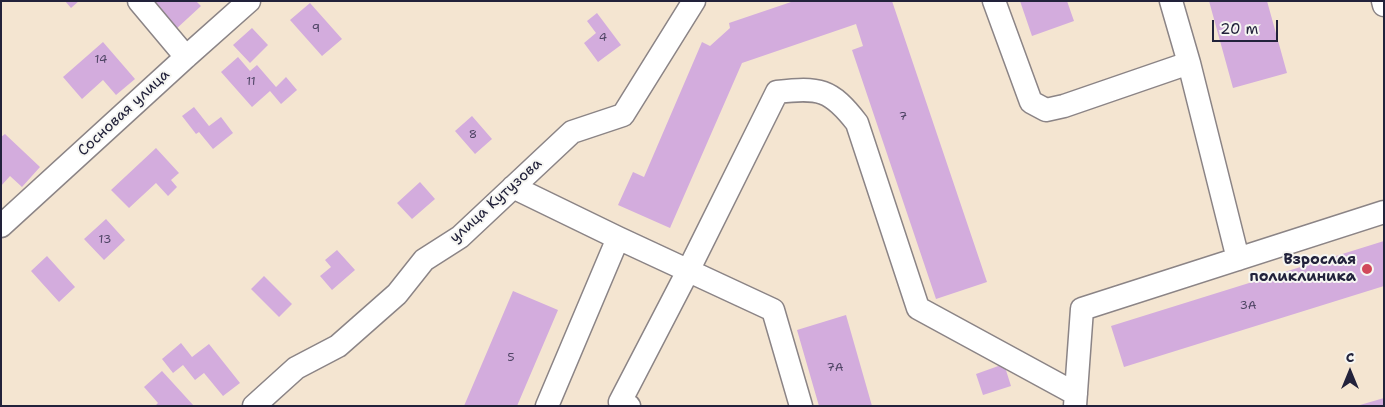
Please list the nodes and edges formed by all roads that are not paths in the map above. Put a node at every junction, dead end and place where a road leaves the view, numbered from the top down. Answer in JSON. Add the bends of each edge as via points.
{"nodes":[{"id":1,"x":139,"y":1,"type":"edge"},
{"id":2,"x":249,"y":1,"type":"edge"},
{"id":3,"x":694,"y":1,"type":"edge"},
{"id":4,"x":994,"y":1,"type":"edge"},
{"id":5,"x":1171,"y":1,"type":"edge"},
{"id":6,"x":1382,"y":1,"type":"edge"},
{"id":7,"x":1384,"y":6,"type":"edge"},
{"id":8,"x":186,"y":56,"type":"junction"},
{"id":9,"x":1189,"y":63,"type":"junction"},
{"id":10,"x":513,"y":187,"type":"junction"},
{"id":11,"x":1384,"y":212,"type":"edge"},
{"id":12,"x":1,"y":226,"type":"edge"},
{"id":13,"x":618,"y":238,"type":"junction"},
{"id":14,"x":1238,"y":259,"type":"junction"},
{"id":15,"x":688,"y":271,"type":"junction"},
{"id":16,"x":1076,"y":400,"type":"edge"},
{"id":17,"x":254,"y":406,"type":"edge"},
{"id":18,"x":547,"y":406,"type":"edge"},
{"id":19,"x":629,"y":406,"type":"edge"},
{"id":20,"x":801,"y":406,"type":"edge"}],
"edges":[{"from":1,"to":8,"type":"street"},
{"from":2,"to":8,"type":"street","name":"Сосновая улица"},
{"from":3,"to":10,"type":"street","name":"улица Кутузова","via":[[623,116],[572,132]]},
{"from":4,"to":9,"type":"street","via":[[1031,102],[1046,110]]},
{"from":5,"to":9,"type":"street"},
{"from":6,"to":7,"type":"street"},
{"from":8,"to":12,"type":"street","name":"Сосновая улица"},
{"from":9,"to":14,"type":"street"},
{"from":10,"to":13,"type":"street"},
{"from":10,"to":17,"type":"street","name":"улица Кутузова","via":[[460,237],[424,260],[397,294],[338,346],[296,368]]},
{"from":11,"to":14,"type":"street"},
{"from":13,"to":15,"type":"street"},
{"from":13,"to":18,"type":"street"},
{"from":14,"to":16,"type":"street","via":[[1082,310]]},
{"from":15,"to":16,"type":"street","via":[[777,92],[803,89],[827,93],[844,106],[857,123],[918,308]]},
{"from":15,"to":19,"type":"street","via":[[620,402]]},
{"from":15,"to":20,"type":"street","via":[[773,310]]}]}
